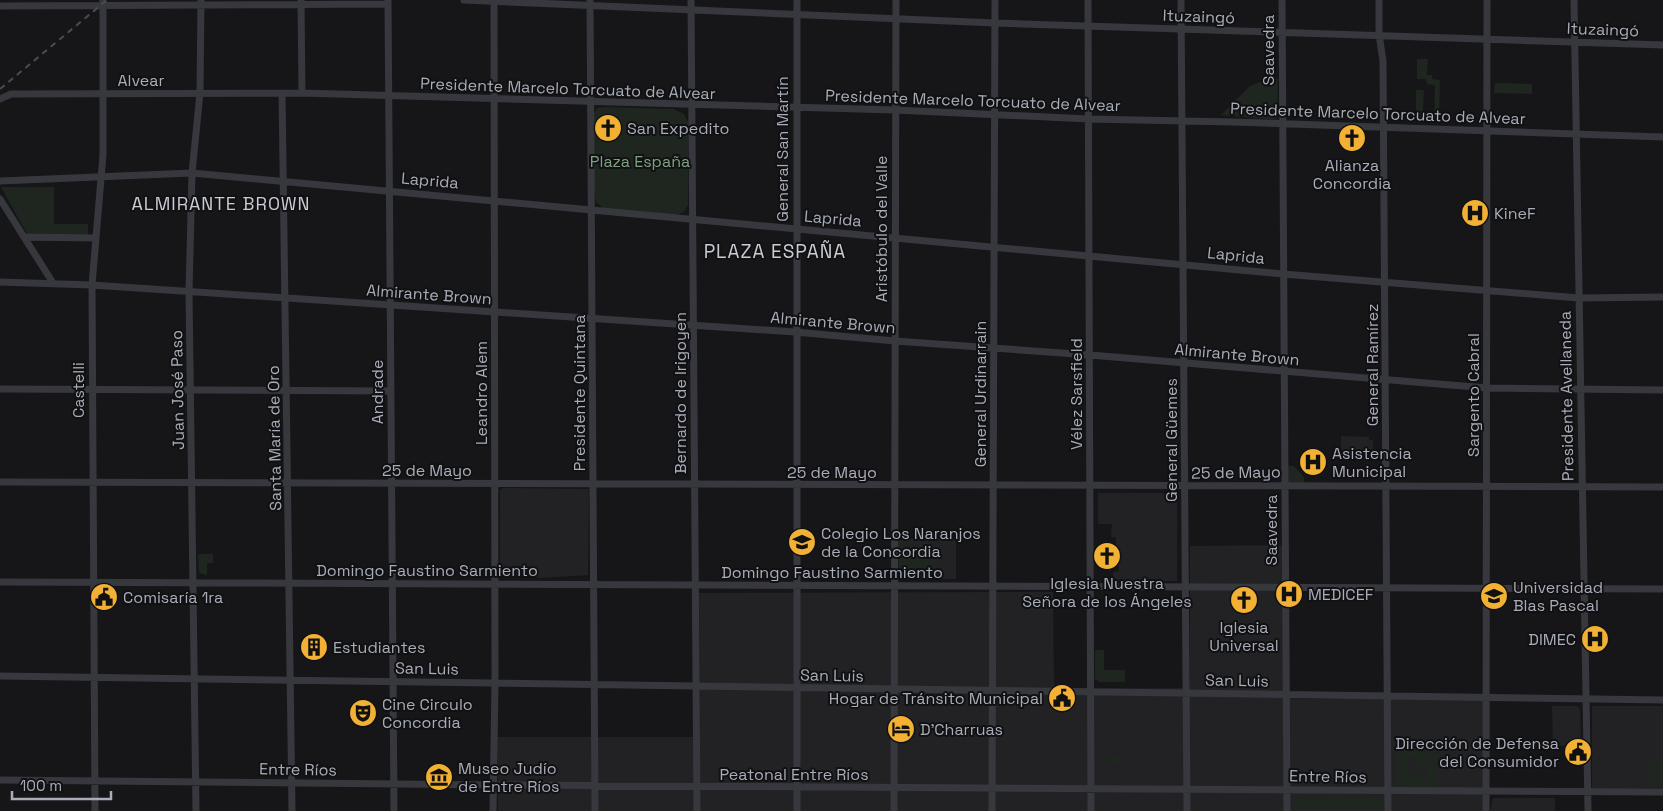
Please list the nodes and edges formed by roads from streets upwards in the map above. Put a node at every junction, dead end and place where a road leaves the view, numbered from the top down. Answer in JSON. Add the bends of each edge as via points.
{"nodes":[{"id":1,"x":464,"y":0,"type":"edge"},
{"id":2,"x":494,"y":0,"type":"edge"},
{"id":3,"x":690,"y":0,"type":"edge"},
{"id":4,"x":796,"y":0,"type":"edge"},
{"id":5,"x":896,"y":0,"type":"edge"},
{"id":6,"x":995,"y":0,"type":"edge"},
{"id":7,"x":1088,"y":0,"type":"edge"},
{"id":8,"x":1181,"y":0,"type":"edge"},
{"id":9,"x":1282,"y":0,"type":"edge"},
{"id":10,"x":1378,"y":0,"type":"edge"},
{"id":11,"x":1487,"y":0,"type":"edge"},
{"id":12,"x":1574,"y":0,"type":"edge"},
{"id":13,"x":103,"y":2,"type":"edge"},
{"id":14,"x":301,"y":2,"type":"edge"},
{"id":15,"x":388,"y":2,"type":"edge"},
{"id":16,"x":590,"y":2,"type":"edge"},
{"id":17,"x":201,"y":3,"type":"edge"},
{"id":18,"x":4,"y":4,"type":"edge"},
{"id":19,"x":690,"y":8,"type":"junction"},
{"id":20,"x":797,"y":13,"type":"junction"},
{"id":21,"x":896,"y":19,"type":"junction"},
{"id":22,"x":995,"y":22,"type":"junction"},
{"id":23,"x":1088,"y":25,"type":"junction"},
{"id":24,"x":1181,"y":29,"type":"junction"},
{"id":25,"x":1282,"y":32,"type":"junction"},
{"id":26,"x":1379,"y":34,"type":"junction"},
{"id":27,"x":1487,"y":38,"type":"junction"},
{"id":28,"x":1574,"y":41,"type":"junction"},
{"id":29,"x":1663,"y":45,"type":"edge"},
{"id":30,"x":282,"y":93,"type":"junction"},
{"id":31,"x":302,"y":93,"type":"junction"},
{"id":32,"x":103,"y":94,"type":"junction"},
{"id":33,"x":200,"y":94,"type":"junction"},
{"id":34,"x":387,"y":96,"type":"junction"},
{"id":35,"x":0,"y":99,"type":"edge"},
{"id":36,"x":494,"y":99,"type":"junction"},
{"id":37,"x":591,"y":102,"type":"junction"},
{"id":38,"x":691,"y":106,"type":"junction"},
{"id":39,"x":797,"y":108,"type":"junction"},
{"id":40,"x":895,"y":110,"type":"junction"},
{"id":41,"x":995,"y":115,"type":"junction"},
{"id":42,"x":1089,"y":119,"type":"junction"},
{"id":43,"x":1183,"y":121,"type":"junction"},
{"id":44,"x":1282,"y":124,"type":"junction"},
{"id":45,"x":1383,"y":127,"type":"junction"},
{"id":46,"x":1488,"y":131,"type":"junction"},
{"id":47,"x":1576,"y":134,"type":"junction"},
{"id":48,"x":1663,"y":137,"type":"edge"},
{"id":49,"x":192,"y":173,"type":"junction"},
{"id":50,"x":102,"y":176,"type":"junction"},
{"id":51,"x":282,"y":180,"type":"junction"},
{"id":52,"x":0,"y":181,"type":"edge"},
{"id":53,"x":390,"y":190,"type":"junction"},
{"id":54,"x":0,"y":199,"type":"edge"},
{"id":55,"x":494,"y":200,"type":"junction"},
{"id":56,"x":592,"y":209,"type":"junction"},
{"id":57,"x":692,"y":218,"type":"junction"},
{"id":58,"x":795,"y":229,"type":"junction"},
{"id":59,"x":25,"y":237,"type":"junction"},
{"id":60,"x":96,"y":238,"type":"junction"},
{"id":61,"x":894,"y":238,"type":"junction"},
{"id":62,"x":995,"y":246,"type":"junction"},
{"id":63,"x":1090,"y":256,"type":"junction"},
{"id":64,"x":1184,"y":263,"type":"junction"},
{"id":65,"x":1283,"y":274,"type":"junction"},
{"id":66,"x":0,"y":282,"type":"edge"},
{"id":67,"x":1385,"y":282,"type":"junction"},
{"id":68,"x":53,"y":283,"type":"junction"},
{"id":69,"x":92,"y":286,"type":"junction"},
{"id":70,"x":1487,"y":290,"type":"junction"},
{"id":71,"x":189,"y":292,"type":"junction"},
{"id":72,"x":1663,"y":297,"type":"edge"},
{"id":73,"x":285,"y":298,"type":"junction"},
{"id":74,"x":1579,"y":298,"type":"junction"},
{"id":75,"x":390,"y":306,"type":"junction"},
{"id":76,"x":494,"y":313,"type":"junction"},
{"id":77,"x":592,"y":318,"type":"junction"},
{"id":78,"x":693,"y":325,"type":"junction"},
{"id":79,"x":795,"y":332,"type":"junction"},
{"id":80,"x":895,"y":341,"type":"junction"},
{"id":81,"x":994,"y":349,"type":"junction"},
{"id":82,"x":1090,"y":355,"type":"junction"},
{"id":83,"x":1185,"y":363,"type":"junction"},
{"id":84,"x":1284,"y":371,"type":"junction"},
{"id":85,"x":1386,"y":380,"type":"junction"},
{"id":86,"x":91,"y":388,"type":"junction"},
{"id":87,"x":1487,"y":388,"type":"junction"},
{"id":88,"x":0,"y":389,"type":"edge"},
{"id":89,"x":190,"y":389,"type":"junction"},
{"id":90,"x":286,"y":390,"type":"junction"},
{"id":91,"x":1581,"y":390,"type":"junction"},
{"id":92,"x":1663,"y":390,"type":"edge"},
{"id":93,"x":391,"y":391,"type":"junction"},
{"id":94,"x":0,"y":482,"type":"edge"},
{"id":95,"x":92,"y":483,"type":"junction"},
{"id":96,"x":192,"y":483,"type":"junction"},
{"id":97,"x":288,"y":484,"type":"junction"},
{"id":98,"x":392,"y":484,"type":"junction"},
{"id":99,"x":495,"y":484,"type":"junction"},
{"id":100,"x":594,"y":485,"type":"junction"},
{"id":101,"x":694,"y":485,"type":"junction"},
{"id":102,"x":1284,"y":485,"type":"junction"},
{"id":103,"x":1385,"y":485,"type":"junction"},
{"id":104,"x":797,"y":486,"type":"junction"},
{"id":105,"x":894,"y":486,"type":"junction"},
{"id":106,"x":1184,"y":486,"type":"junction"},
{"id":107,"x":1487,"y":486,"type":"junction"},
{"id":108,"x":994,"y":487,"type":"junction"},
{"id":109,"x":1089,"y":487,"type":"junction"},
{"id":110,"x":1581,"y":487,"type":"junction"},
{"id":111,"x":1663,"y":487,"type":"edge"},
{"id":112,"x":0,"y":582,"type":"edge"},
{"id":113,"x":92,"y":582,"type":"junction"},
{"id":114,"x":194,"y":582,"type":"junction"},
{"id":115,"x":290,"y":583,"type":"junction"},
{"id":116,"x":392,"y":583,"type":"junction"},
{"id":117,"x":495,"y":584,"type":"junction"},
{"id":118,"x":595,"y":584,"type":"junction"},
{"id":119,"x":696,"y":585,"type":"junction"},
{"id":120,"x":797,"y":585,"type":"junction"},
{"id":121,"x":895,"y":586,"type":"junction"},
{"id":122,"x":993,"y":586,"type":"junction"},
{"id":123,"x":1089,"y":586,"type":"junction"},
{"id":124,"x":1186,"y":586,"type":"junction"},
{"id":125,"x":1285,"y":587,"type":"junction"},
{"id":126,"x":1386,"y":588,"type":"junction"},
{"id":127,"x":1487,"y":588,"type":"junction"},
{"id":128,"x":1584,"y":589,"type":"junction"},
{"id":129,"x":1663,"y":589,"type":"edge"},
{"id":130,"x":0,"y":676,"type":"edge"},
{"id":131,"x":93,"y":678,"type":"junction"},
{"id":132,"x":195,"y":679,"type":"junction"},
{"id":133,"x":291,"y":679,"type":"junction"},
{"id":134,"x":392,"y":682,"type":"junction"},
{"id":135,"x":496,"y":683,"type":"junction"},
{"id":136,"x":595,"y":684,"type":"junction"},
{"id":137,"x":697,"y":686,"type":"junction"},
{"id":138,"x":796,"y":688,"type":"junction"},
{"id":139,"x":895,"y":690,"type":"junction"},
{"id":140,"x":993,"y":690,"type":"junction"},
{"id":141,"x":1090,"y":692,"type":"junction"},
{"id":142,"x":1187,"y":693,"type":"junction"},
{"id":143,"x":1286,"y":694,"type":"junction"},
{"id":144,"x":1387,"y":697,"type":"junction"},
{"id":145,"x":1487,"y":697,"type":"junction"},
{"id":146,"x":1586,"y":698,"type":"junction"},
{"id":147,"x":1663,"y":700,"type":"edge"},
{"id":148,"x":0,"y":780,"type":"edge"},
{"id":149,"x":94,"y":780,"type":"junction"},
{"id":150,"x":196,"y":781,"type":"junction"},
{"id":151,"x":292,"y":782,"type":"junction"},
{"id":152,"x":394,"y":784,"type":"junction"},
{"id":153,"x":595,"y":785,"type":"junction"},
{"id":154,"x":493,"y":786,"type":"junction"},
{"id":155,"x":697,"y":786,"type":"junction"},
{"id":156,"x":797,"y":787,"type":"junction"},
{"id":157,"x":895,"y":788,"type":"junction"},
{"id":158,"x":992,"y":788,"type":"junction"},
{"id":159,"x":1090,"y":789,"type":"junction"},
{"id":160,"x":1188,"y":789,"type":"junction"},
{"id":161,"x":1287,"y":789,"type":"junction"},
{"id":162,"x":1388,"y":790,"type":"junction"},
{"id":163,"x":1486,"y":791,"type":"junction"},
{"id":164,"x":1588,"y":791,"type":"junction"},
{"id":165,"x":1663,"y":792,"type":"edge"},
{"id":166,"x":95,"y":811,"type":"edge"},
{"id":167,"x":196,"y":811,"type":"edge"},
{"id":168,"x":292,"y":811,"type":"edge"},
{"id":169,"x":394,"y":811,"type":"edge"},
{"id":170,"x":493,"y":811,"type":"edge"},
{"id":171,"x":596,"y":811,"type":"edge"},
{"id":172,"x":697,"y":811,"type":"edge"},
{"id":173,"x":797,"y":811,"type":"edge"},
{"id":174,"x":894,"y":811,"type":"edge"},
{"id":175,"x":992,"y":811,"type":"edge"},
{"id":176,"x":1091,"y":811,"type":"edge"},
{"id":177,"x":1187,"y":811,"type":"edge"},
{"id":178,"x":1287,"y":811,"type":"edge"},
{"id":179,"x":1388,"y":811,"type":"edge"},
{"id":180,"x":1486,"y":811,"type":"edge"},
{"id":181,"x":1588,"y":811,"type":"edge"}],
"edges":[{"from":1,"to":2,"type":"street","name":"Ituzaingó"},
{"from":2,"to":16,"type":"street","name":"Ituzaingó"},
{"from":2,"to":36,"type":"street","name":"Leandro Alem"},
{"from":3,"to":19,"type":"street","name":"Bernardo de Irigoyen"},
{"from":4,"to":20,"type":"street","name":"General San Martín"},
{"from":5,"to":21,"type":"street","name":"Aristóbulo del Valle"},
{"from":6,"to":22,"type":"street","name":"General Urdinarrain"},
{"from":7,"to":23,"type":"street","name":"Vélez Sarsfield"},
{"from":8,"to":24,"type":"street","name":"General Güemes"},
{"from":9,"to":25,"type":"street","name":"Saavedra"},
{"from":10,"to":26,"type":"street","name":"General Ramírez"},
{"from":11,"to":27,"type":"street","name":"Sargento Cabral"},
{"from":12,"to":28,"type":"street","name":"Presidente Avellaneda"},
{"from":13,"to":17,"type":"street"},
{"from":13,"to":18,"type":"street"},
{"from":13,"to":32,"type":"street","name":"Castelli"},
{"from":14,"to":15,"type":"street"},
{"from":14,"to":17,"type":"street"},
{"from":14,"to":31,"type":"street"},
{"from":15,"to":34,"type":"street","name":"Andrade"},
{"from":16,"to":19,"type":"street","name":"Ituzaingó"},
{"from":16,"to":37,"type":"street","name":"Presidente Quintana"},
{"from":17,"to":33,"type":"street","name":"Juan José Paso"},
{"from":19,"to":20,"type":"street","name":"Ituzaingó"},
{"from":19,"to":38,"type":"street","name":"Bernardo de Irigoyen"},
{"from":20,"to":21,"type":"street","name":"Ituzaingó"},
{"from":20,"to":39,"type":"street","name":"General San Martín"},
{"from":21,"to":22,"type":"street","name":"Ituzaingó"},
{"from":21,"to":40,"type":"street","name":"Aristóbulo del Valle"},
{"from":22,"to":23,"type":"street","name":"Ituzaingó"},
{"from":22,"to":41,"type":"street","name":"General Urdinarrain"},
{"from":23,"to":24,"type":"street","name":"Ituzaingó"},
{"from":23,"to":42,"type":"street","name":"Vélez Sarsfield"},
{"from":24,"to":25,"type":"street","name":"Ituzaingó"},
{"from":24,"to":43,"type":"street","name":"General Güemes"},
{"from":25,"to":26,"type":"street","name":"Ituzaingó"},
{"from":25,"to":44,"type":"street","name":"Saavedra"},
{"from":26,"to":27,"type":"street","name":"Ituzaingó"},
{"from":26,"to":45,"type":"street","name":"General Ramírez","via":[[1383,61]]},
{"from":27,"to":28,"type":"street","name":"Ituzaingó"},
{"from":27,"to":46,"type":"street","name":"Sargento Cabral"},
{"from":28,"to":29,"type":"street","name":"Ituzaingó"},
{"from":28,"to":47,"type":"street","name":"Presidente Avellaneda"},
{"from":30,"to":31,"type":"street","name":"Presidente Marcelo Torcuato de Alvear"},
{"from":30,"to":33,"type":"street","name":"Alvear"},
{"from":30,"to":51,"type":"street","name":"Santa María de Oro"},
{"from":31,"to":34,"type":"street","name":"Presidente Marcelo Torcuato de Alvear"},
{"from":32,"to":33,"type":"street","name":"Alvear"},
{"from":32,"to":35,"type":"street","name":"Alvear","via":[[11,94]]},
{"from":32,"to":50,"type":"street","name":"Castelli"},
{"from":33,"to":49,"type":"street","name":"Juan José Paso"},
{"from":34,"to":36,"type":"street","name":"Presidente Marcelo Torcuato de Alvear"},
{"from":34,"to":53,"type":"street","name":"Andrade"},
{"from":36,"to":37,"type":"street","name":"Presidente Marcelo Torcuato de Alvear"},
{"from":36,"to":55,"type":"street","name":"Leandro Alem"},
{"from":37,"to":38,"type":"street","name":"Presidente Marcelo Torcuato de Alvear"},
{"from":37,"to":56,"type":"street","name":"Presidente Quintana"},
{"from":38,"to":39,"type":"street","name":"Presidente Marcelo Torcuato de Alvear"},
{"from":38,"to":57,"type":"street","name":"Bernardo de Irigoyen"},
{"from":39,"to":40,"type":"street","name":"Presidente Marcelo Torcuato de Alvear"},
{"from":39,"to":58,"type":"street","name":"General San Martín"},
{"from":40,"to":41,"type":"street","name":"Presidente Marcelo Torcuato de Alvear"},
{"from":40,"to":61,"type":"street","name":"Aristóbulo del Valle"},
{"from":41,"to":42,"type":"street","name":"Presidente Marcelo Torcuato de Alvear"},
{"from":41,"to":62,"type":"street","name":"General Urdinarrain"},
{"from":42,"to":43,"type":"street","name":"Presidente Marcelo Torcuato de Alvear"},
{"from":42,"to":63,"type":"street","name":"Vélez Sarsfield"},
{"from":43,"to":44,"type":"street","name":"Presidente Marcelo Torcuato de Alvear"},
{"from":43,"to":64,"type":"street","name":"General Güemes"},
{"from":44,"to":45,"type":"street","name":"Presidente Marcelo Torcuato de Alvear"},
{"from":44,"to":65,"type":"street","name":"Saavedra"},
{"from":45,"to":46,"type":"street","name":"Presidente Marcelo Torcuato de Alvear"},
{"from":45,"to":67,"type":"street","name":"General Ramírez"},
{"from":46,"to":47,"type":"street","name":"Presidente Marcelo Torcuato de Alvear"},
{"from":46,"to":70,"type":"street","name":"Sargento Cabral"},
{"from":47,"to":48,"type":"street","name":"Presidente Marcelo Torcuato de Alvear"},
{"from":47,"to":74,"type":"street","name":"Presidente Avellaneda"},
{"from":49,"to":50,"type":"street","name":"Laprida"},
{"from":49,"to":51,"type":"street","name":"Laprida"},
{"from":49,"to":71,"type":"street","name":"Juan José Paso"},
{"from":50,"to":52,"type":"street","name":"Laprida"},
{"from":50,"to":60,"type":"street","name":"Castelli"},
{"from":51,"to":53,"type":"street","name":"Laprida"},
{"from":51,"to":73,"type":"street","name":"Santa María de Oro"},
{"from":53,"to":55,"type":"street","name":"Laprida"},
{"from":53,"to":75,"type":"street","name":"Andrade"},
{"from":54,"to":59,"type":"street"},
{"from":55,"to":56,"type":"street","name":"Laprida"},
{"from":55,"to":76,"type":"street","name":"Leandro Alem"},
{"from":56,"to":57,"type":"street","name":"Laprida"},
{"from":56,"to":77,"type":"street","name":"Presidente Quintana"},
{"from":57,"to":58,"type":"street","name":"Laprida"},
{"from":57,"to":78,"type":"street","name":"Bernardo de Irigoyen"},
{"from":58,"to":61,"type":"street","name":"Laprida"},
{"from":58,"to":79,"type":"street","name":"General San Martín"},
{"from":59,"to":60,"type":"street"},
{"from":59,"to":68,"type":"street"},
{"from":60,"to":69,"type":"street","name":"Castelli"},
{"from":61,"to":62,"type":"street","name":"Laprida"},
{"from":61,"to":80,"type":"street","name":"Aristóbulo del Valle"},
{"from":62,"to":63,"type":"street","name":"Laprida"},
{"from":62,"to":81,"type":"street","name":"General Urdinarrain"},
{"from":63,"to":64,"type":"street","name":"Laprida"},
{"from":63,"to":82,"type":"street","name":"Vélez Sarsfield"},
{"from":64,"to":65,"type":"street","name":"Laprida"},
{"from":64,"to":83,"type":"street","name":"General Güemes"},
{"from":65,"to":67,"type":"street","name":"Laprida"},
{"from":65,"to":84,"type":"street","name":"Saavedra"},
{"from":66,"to":68,"type":"street","name":"Almirante Brown"},
{"from":67,"to":70,"type":"street","name":"Laprida"},
{"from":67,"to":85,"type":"street","name":"General Ramírez"},
{"from":68,"to":69,"type":"street","name":"Almirante Brown"},
{"from":69,"to":71,"type":"street","name":"Almirante Brown"},
{"from":69,"to":86,"type":"street","name":"Castelli"},
{"from":70,"to":74,"type":"street","name":"Laprida"},
{"from":70,"to":87,"type":"street","name":"Sargento Cabral"},
{"from":71,"to":73,"type":"street","name":"Almirante Brown"},
{"from":71,"to":89,"type":"street","name":"Juan José Paso"},
{"from":72,"to":74,"type":"street","name":"Laprida"},
{"from":73,"to":75,"type":"street","name":"Almirante Brown"},
{"from":73,"to":90,"type":"street","name":"Santa María de Oro"},
{"from":74,"to":91,"type":"street","name":"Presidente Avellaneda"},
{"from":75,"to":76,"type":"street","name":"Almirante Brown"},
{"from":75,"to":93,"type":"street","name":"Andrade"},
{"from":76,"to":77,"type":"street","name":"Almirante Brown"},
{"from":76,"to":99,"type":"street","name":"Leandro Alem"},
{"from":77,"to":78,"type":"street","name":"Almirante Brown"},
{"from":77,"to":100,"type":"street","name":"Presidente Quintana"},
{"from":78,"to":79,"type":"street","name":"Almirante Brown"},
{"from":78,"to":101,"type":"street","name":"Bernardo de Irigoyen"},
{"from":79,"to":80,"type":"street","name":"Almirante Brown"},
{"from":79,"to":104,"type":"street","name":"General San Martín"},
{"from":80,"to":81,"type":"street","name":"Almirante Brown"},
{"from":80,"to":105,"type":"street","name":"Aristóbulo del Valle"},
{"from":81,"to":82,"type":"street","name":"Almirante Brown"},
{"from":81,"to":108,"type":"street","name":"General Urdinarrain"},
{"from":82,"to":83,"type":"street","name":"Almirante Brown"},
{"from":82,"to":109,"type":"street","name":"Vélez Sarsfield"},
{"from":83,"to":84,"type":"street","name":"Almirante Brown"},
{"from":83,"to":106,"type":"street","name":"General Güemes"},
{"from":84,"to":85,"type":"street","name":"Almirante Brown"},
{"from":84,"to":102,"type":"street","name":"Saavedra"},
{"from":85,"to":87,"type":"street","name":"Almirante Brown"},
{"from":85,"to":103,"type":"street","name":"General Ramírez"},
{"from":86,"to":88,"type":"street"},
{"from":86,"to":89,"type":"street"},
{"from":86,"to":95,"type":"street","name":"Castelli"},
{"from":87,"to":91,"type":"street","name":"Almirante Brown"},
{"from":87,"to":107,"type":"street","name":"Sargento Cabral"},
{"from":89,"to":90,"type":"street"},
{"from":89,"to":96,"type":"street","name":"Juan José Paso"},
{"from":90,"to":93,"type":"street"},
{"from":90,"to":97,"type":"street","name":"Santa María de Oro"},
{"from":91,"to":92,"type":"street","name":"Almirante Brown"},
{"from":91,"to":110,"type":"street","name":"Presidente Avellaneda"},
{"from":93,"to":98,"type":"street","name":"Andrade"},
{"from":94,"to":95,"type":"street","name":"25 de Mayo"},
{"from":95,"to":96,"type":"street","name":"25 de Mayo"},
{"from":95,"to":113,"type":"street","name":"Castelli"},
{"from":96,"to":97,"type":"street","name":"25 de Mayo"},
{"from":96,"to":114,"type":"street","name":"Juan José Paso"},
{"from":97,"to":98,"type":"street","name":"25 de Mayo"},
{"from":97,"to":115,"type":"street","name":"Santa María de Oro"},
{"from":98,"to":99,"type":"street","name":"25 de Mayo"},
{"from":98,"to":116,"type":"street","name":"Andrade"},
{"from":99,"to":100,"type":"street","name":"25 de Mayo"},
{"from":99,"to":117,"type":"street","name":"Leandro Alem"},
{"from":100,"to":101,"type":"street","name":"25 de Mayo"},
{"from":100,"to":118,"type":"street","name":"Presidente Quintana"},
{"from":101,"to":104,"type":"street","name":"25 de Mayo"},
{"from":101,"to":119,"type":"street","name":"Bernardo de Irigoyen"},
{"from":102,"to":103,"type":"street","name":"25 de Mayo"},
{"from":102,"to":106,"type":"street","name":"25 de Mayo"},
{"from":102,"to":125,"type":"street","name":"Saavedra"},
{"from":103,"to":107,"type":"street","name":"25 de Mayo"},
{"from":103,"to":126,"type":"street","name":"General Ramírez"},
{"from":104,"to":105,"type":"street","name":"25 de Mayo"},
{"from":104,"to":120,"type":"street","name":"General San Martín"},
{"from":105,"to":108,"type":"street","name":"25 de Mayo"},
{"from":105,"to":121,"type":"street","name":"Aristóbulo del Valle"},
{"from":106,"to":109,"type":"street","name":"25 de Mayo"},
{"from":106,"to":124,"type":"street","name":"General Güemes"},
{"from":107,"to":110,"type":"street","name":"25 de Mayo"},
{"from":107,"to":127,"type":"street","name":"Sargento Cabral"},
{"from":108,"to":109,"type":"street","name":"25 de Mayo"},
{"from":108,"to":122,"type":"street","name":"General Urdinarrain"},
{"from":109,"to":123,"type":"street","name":"Vélez Sarsfield"},
{"from":110,"to":111,"type":"street","name":"25 de Mayo"},
{"from":110,"to":128,"type":"street","name":"Presidente Avellaneda"},
{"from":112,"to":113,"type":"street","name":"Domingo Faustino Sarmiento"},
{"from":113,"to":114,"type":"street","name":"Domingo Faustino Sarmiento"},
{"from":113,"to":131,"type":"street","name":"Castelli"},
{"from":114,"to":115,"type":"street","name":"Domingo Faustino Sarmiento"},
{"from":114,"to":132,"type":"street","name":"Juan José Paso"},
{"from":115,"to":116,"type":"street","name":"Domingo Faustino Sarmiento"},
{"from":115,"to":133,"type":"street","name":"Santa María de Oro"},
{"from":116,"to":117,"type":"street","name":"Domingo Faustino Sarmiento"},
{"from":116,"to":134,"type":"street","name":"Andrade"},
{"from":117,"to":118,"type":"street","name":"Domingo Faustino Sarmiento"},
{"from":117,"to":135,"type":"street","name":"Leandro Alem"},
{"from":118,"to":119,"type":"street","name":"Domingo Faustino Sarmiento"},
{"from":118,"to":136,"type":"street","name":"Presidente Quintana"},
{"from":119,"to":120,"type":"street","name":"Domingo Faustino Sarmiento"},
{"from":119,"to":137,"type":"street","name":"Bernardo de Irigoyen"},
{"from":120,"to":121,"type":"street","name":"Domingo Faustino Sarmiento"},
{"from":120,"to":138,"type":"street","name":"General San Martín"},
{"from":121,"to":122,"type":"street","name":"Domingo Faustino Sarmiento"},
{"from":121,"to":139,"type":"street","name":"Aristóbulo del Valle"},
{"from":122,"to":123,"type":"street","name":"Domingo Faustino Sarmiento"},
{"from":122,"to":140,"type":"street","name":"General Urdinarrain"},
{"from":123,"to":124,"type":"street","name":"Domingo Faustino Sarmiento"},
{"from":123,"to":141,"type":"street","name":"Vélez Sarsfield"},
{"from":124,"to":125,"type":"street","name":"Domingo Faustino Sarmiento"},
{"from":124,"to":142,"type":"street","name":"General Güemes"},
{"from":125,"to":126,"type":"street","name":"Domingo Faustino Sarmiento"},
{"from":125,"to":143,"type":"street","name":"Saavedra"},
{"from":126,"to":127,"type":"street","name":"Domingo Faustino Sarmiento"},
{"from":126,"to":144,"type":"street","name":"General Ramírez"},
{"from":127,"to":128,"type":"street","name":"Domingo Faustino Sarmiento"},
{"from":127,"to":145,"type":"street","name":"Sargento Cabral"},
{"from":128,"to":129,"type":"street","name":"Domingo Faustino Sarmiento"},
{"from":128,"to":146,"type":"street","name":"Presidente Avellaneda"},
{"from":130,"to":131,"type":"street","name":"San Luis"},
{"from":131,"to":132,"type":"street","name":"San Luis"},
{"from":131,"to":149,"type":"street","name":"Castelli"},
{"from":132,"to":133,"type":"street","name":"San Luis"},
{"from":132,"to":150,"type":"street","name":"Juan José Paso"},
{"from":133,"to":134,"type":"street","name":"San Luis"},
{"from":133,"to":151,"type":"street","name":"Santa María de Oro"},
{"from":134,"to":135,"type":"street","name":"San Luis"},
{"from":134,"to":152,"type":"street","name":"Andrade"},
{"from":135,"to":136,"type":"street","name":"San Luis"},
{"from":135,"to":154,"type":"street","name":"Leandro Alem"},
{"from":136,"to":137,"type":"street","name":"San Luis"},
{"from":136,"to":153,"type":"street","name":"Presidente Quintana"},
{"from":137,"to":138,"type":"street","name":"San Luis"},
{"from":137,"to":155,"type":"street","name":"Bernardo de Irigoyen"},
{"from":138,"to":139,"type":"street","name":"San Luis"},
{"from":138,"to":156,"type":"street","name":"General San Martín"},
{"from":139,"to":140,"type":"street","name":"San Luis"},
{"from":139,"to":157,"type":"street","name":"Aristóbulo del Valle"},
{"from":140,"to":141,"type":"street","name":"San Luis"},
{"from":140,"to":158,"type":"street","name":"General Urdinarrain"},
{"from":141,"to":142,"type":"street","name":"San Luis"},
{"from":141,"to":159,"type":"street","name":"Vélez Sarsfield"},
{"from":142,"to":143,"type":"street","name":"San Luis"},
{"from":142,"to":160,"type":"street","name":"General Güemes"},
{"from":143,"to":144,"type":"street","name":"San Luis"},
{"from":143,"to":161,"type":"street","name":"Saavedra"},
{"from":144,"to":145,"type":"street","name":"San Luis"},
{"from":144,"to":162,"type":"street","name":"General Ramírez"},
{"from":145,"to":146,"type":"street","name":"San Luis"},
{"from":145,"to":163,"type":"street","name":"Sargento Cabral"},
{"from":146,"to":147,"type":"street","name":"San Luis"},
{"from":146,"to":164,"type":"street","name":"Presidente Avellaneda"},
{"from":148,"to":149,"type":"street","name":"Entre Ríos"},
{"from":149,"to":150,"type":"street","name":"Entre Ríos"},
{"from":149,"to":166,"type":"street","name":"Castelli"},
{"from":150,"to":151,"type":"street","name":"Entre Ríos"},
{"from":150,"to":167,"type":"street","name":"Juan José Paso"},
{"from":151,"to":152,"type":"street","name":"Entre Ríos"},
{"from":151,"to":168,"type":"street","name":"Santa María de Oro"},
{"from":152,"to":154,"type":"street","name":"Entre Ríos"},
{"from":152,"to":169,"type":"street","name":"Andrade"},
{"from":153,"to":154,"type":"street","name":"Entre Ríos"},
{"from":153,"to":155,"type":"street","name":"Peatonal Entre Ríos"},
{"from":153,"to":171,"type":"street","name":"Presidente Quintana"},
{"from":154,"to":170,"type":"street","name":"Leandro Alem"},
{"from":155,"to":156,"type":"street","name":"Peatonal Entre Ríos"},
{"from":155,"to":172,"type":"street","name":"Bernardo de Irigoyen"},
{"from":156,"to":157,"type":"street","name":"Peatonal Entre Ríos"},
{"from":156,"to":173,"type":"street","name":"General San Martín"},
{"from":157,"to":158,"type":"street","name":"Peatonal Entre Ríos"},
{"from":157,"to":174,"type":"street","name":"Aristóbulo del Valle"},
{"from":158,"to":159,"type":"street","name":"Entre Ríos"},
{"from":158,"to":175,"type":"street","name":"General Urdinarrain"},
{"from":159,"to":160,"type":"street","name":"Entre Ríos"},
{"from":159,"to":176,"type":"street","name":"Vélez Sarsfield"},
{"from":160,"to":161,"type":"street","name":"Entre Ríos"},
{"from":160,"to":177,"type":"street","name":"General Güemes"},
{"from":161,"to":162,"type":"street","name":"Entre Ríos"},
{"from":161,"to":178,"type":"street","name":"Saavedra"},
{"from":162,"to":163,"type":"street","name":"Entre Ríos"},
{"from":162,"to":179,"type":"street","name":"General Ramírez"},
{"from":163,"to":164,"type":"street","name":"Entre Ríos"},
{"from":163,"to":180,"type":"street","name":"Sargento Cabral"},
{"from":164,"to":165,"type":"street","name":"Entre Ríos"},
{"from":164,"to":181,"type":"street","name":"Presidente Avellaneda"}]}
